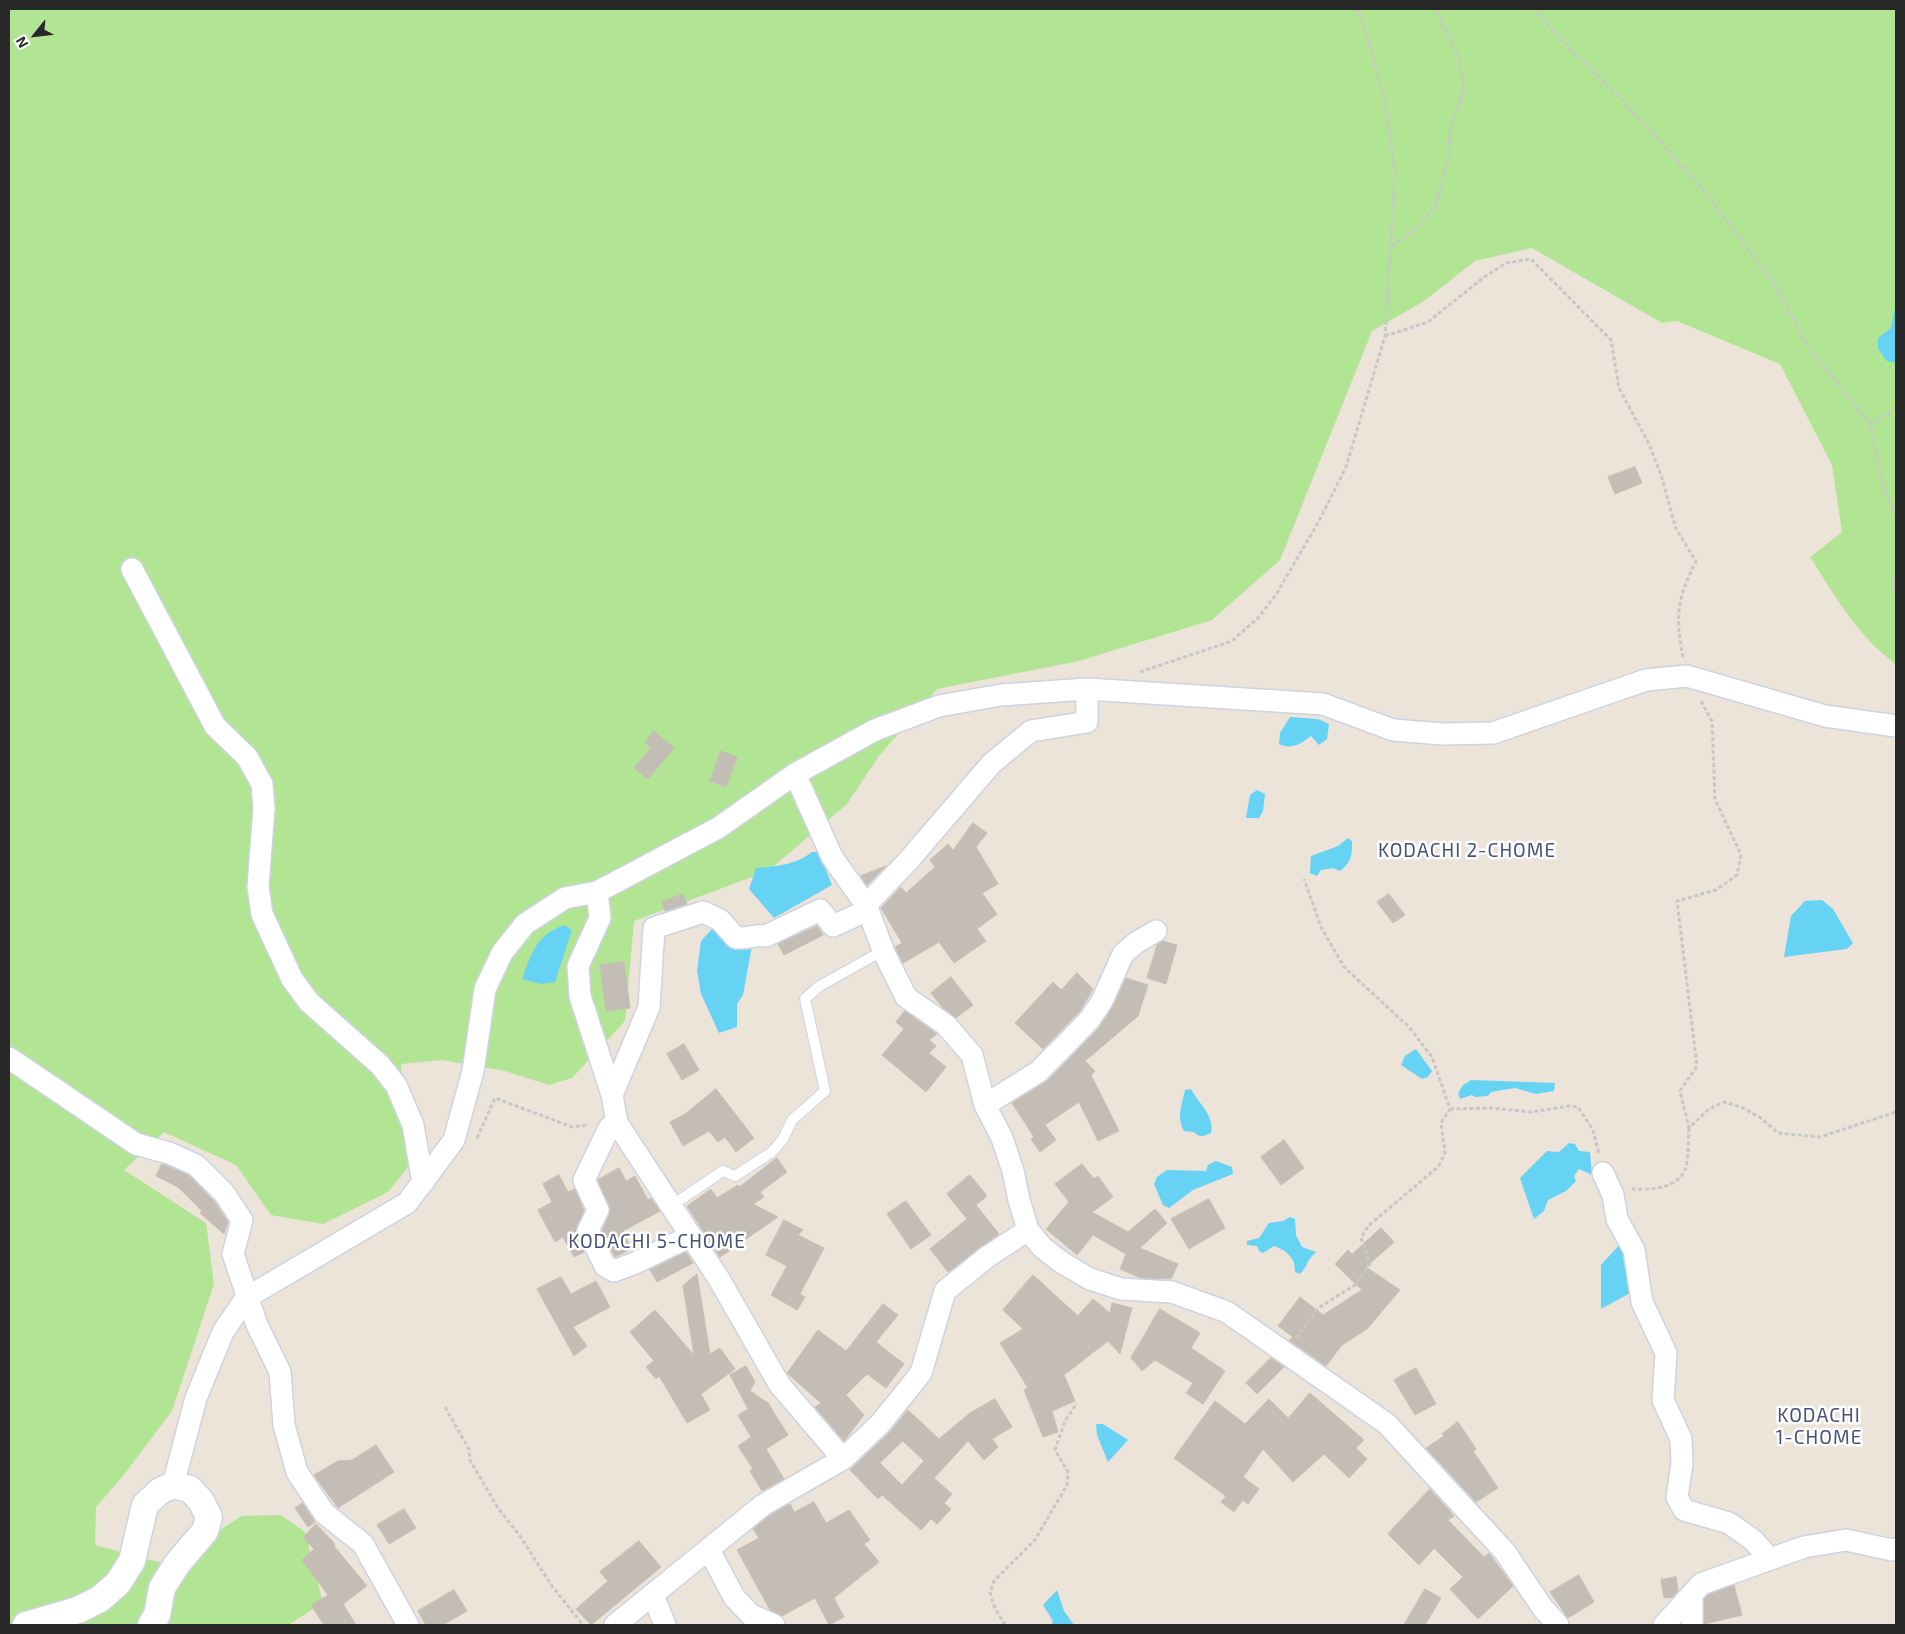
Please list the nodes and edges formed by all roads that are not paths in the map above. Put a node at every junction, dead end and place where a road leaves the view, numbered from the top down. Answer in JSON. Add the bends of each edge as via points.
{"nodes":[{"id":1,"x":132,"y":569,"type":"dead end"},
{"id":2,"x":1087,"y":689,"type":"junction"},
{"id":3,"x":1896,"y":726,"type":"edge"},
{"id":4,"x":795,"y":774,"type":"junction"},
{"id":5,"x":597,"y":892,"type":"junction"},
{"id":6,"x":867,"y":907,"type":"junction"},
{"id":7,"x":1156,"y":932,"type":"dead end"},
{"id":8,"x":884,"y":950,"type":"junction"},
{"id":9,"x":9,"y":1058,"type":"edge"},
{"id":10,"x":612,"y":1095,"type":"junction"},
{"id":11,"x":985,"y":1105,"type":"junction"},
{"id":12,"x":613,"y":1126,"type":"junction"},
{"id":13,"x":1603,"y":1172,"type":"road end"},
{"id":14,"x":423,"y":1183,"type":"junction"},
{"id":15,"x":671,"y":1206,"type":"junction"},
{"id":16,"x":1028,"y":1230,"type":"junction"},
{"id":17,"x":691,"y":1236,"type":"junction"},
{"id":18,"x":246,"y":1298,"type":"junction"},
{"id":19,"x":843,"y":1459,"type":"junction"},
{"id":20,"x":173,"y":1485,"type":"junction"},
{"id":21,"x":1896,"y":1549,"type":"edge"},
{"id":22,"x":709,"y":1550,"type":"junction"},
{"id":23,"x":1770,"y":1559,"type":"junction"},
{"id":24,"x":1692,"y":1594,"type":"junction"},
{"id":25,"x":653,"y":1595,"type":"junction"},
{"id":26,"x":26,"y":1625,"type":"edge"},
{"id":27,"x":151,"y":1625,"type":"edge"},
{"id":28,"x":408,"y":1625,"type":"edge"},
{"id":29,"x":615,"y":1625,"type":"edge"},
{"id":30,"x":665,"y":1625,"type":"edge"},
{"id":31,"x":774,"y":1625,"type":"edge"},
{"id":32,"x":1558,"y":1625,"type":"edge"},
{"id":33,"x":1664,"y":1625,"type":"edge"},
{"id":34,"x":1692,"y":1625,"type":"edge"}],
"edges":[{"from":1,"to":14,"type":"street","via":[[215,726],[247,757],[262,784],[264,808],[258,887],[262,914],[292,979],[309,1002],[380,1065],[396,1085],[413,1125]]},
{"from":2,"to":3,"type":"street","via":[[1323,704],[1393,730],[1494,734],[1646,680],[1687,676],[1825,716]]},
{"from":2,"to":4,"type":"street","via":[[1001,695],[939,706],[875,730]]},
{"from":2,"to":6,"type":"street","via":[[1087,722],[1031,731],[992,763]]},
{"from":4,"to":5,"type":"street","via":[[718,828]]},
{"from":4,"to":6,"type":"street","via":[[832,857]]},
{"from":5,"to":10,"type":"street","via":[[600,918],[578,966],[580,996]]},
{"from":5,"to":14,"type":"street","via":[[565,898],[525,924],[502,953],[486,988],[473,1071],[454,1140]]},
{"from":6,"to":8,"type":"street"},
{"from":6,"to":10,"type":"street","via":[[833,926],[820,910],[766,936],[760,934],[749,939],[736,938],[720,920],[703,912],[654,928],[649,1007]]},
{"from":7,"to":11,"type":"street","via":[[1123,954],[1102,1001],[1090,1019],[1062,1048],[1038,1072]]},
{"from":8,"to":11,"type":"street","via":[[906,997],[946,1025],[972,1055]]},
{"from":8,"to":15,"type":"lane","via":[[818,987],[805,998],[825,1090],[792,1120],[772,1152],[735,1176],[723,1171]]},
{"from":9,"to":18,"type":"street","via":[[136,1144],[169,1153],[196,1166],[224,1193],[242,1220],[233,1254]]},
{"from":10,"to":12,"type":"street"},
{"from":11,"to":16,"type":"street","via":[[1002,1138]]},
{"from":12,"to":15,"type":"street"},
{"from":12,"to":17,"type":"street","via":[[584,1180],[598,1210],[588,1231],[605,1266],[614,1271]]},
{"from":13,"to":23,"type":"street","via":[[1613,1196],[1617,1219],[1634,1250],[1642,1302],[1666,1353],[1663,1400],[1681,1439],[1682,1464],[1677,1497],[1684,1510],[1729,1522],[1753,1540]]},
{"from":14,"to":18,"type":"street","via":[[407,1203]]},
{"from":15,"to":17,"type":"street"},
{"from":16,"to":19,"type":"street","via":[[987,1257],[945,1291],[921,1373],[880,1424]]},
{"from":16,"to":32,"type":"street","via":[[1042,1247],[1090,1279],[1121,1289],[1172,1292],[1227,1312],[1387,1424],[1505,1552]]},
{"from":17,"to":19,"type":"street","via":[[779,1384]]},
{"from":18,"to":20,"type":"street","via":[[223,1332],[196,1398]]},
{"from":18,"to":28,"type":"street","via":[[280,1372],[284,1425],[297,1472],[324,1513],[363,1544]]},
{"from":19,"to":22,"type":"street","via":[[763,1505]]},
{"from":20,"to":26,"type":"street","via":[[160,1491],[145,1505],[132,1561],[118,1583],[100,1599],[78,1610]]},
{"from":20,"to":27,"type":"street","via":[[190,1489],[208,1516],[205,1531],[162,1588],[157,1615]]},
{"from":21,"to":23,"type":"street","via":[[1846,1540],[1804,1547]]},
{"from":22,"to":25,"type":"street"},
{"from":22,"to":31,"type":"street","via":[[734,1598],[751,1615]]},
{"from":23,"to":24,"type":"street","via":[[1701,1584]]},
{"from":24,"to":33,"type":"street"},
{"from":24,"to":34,"type":"street"},
{"from":25,"to":29,"type":"street"},
{"from":25,"to":30,"type":"street"}]}
